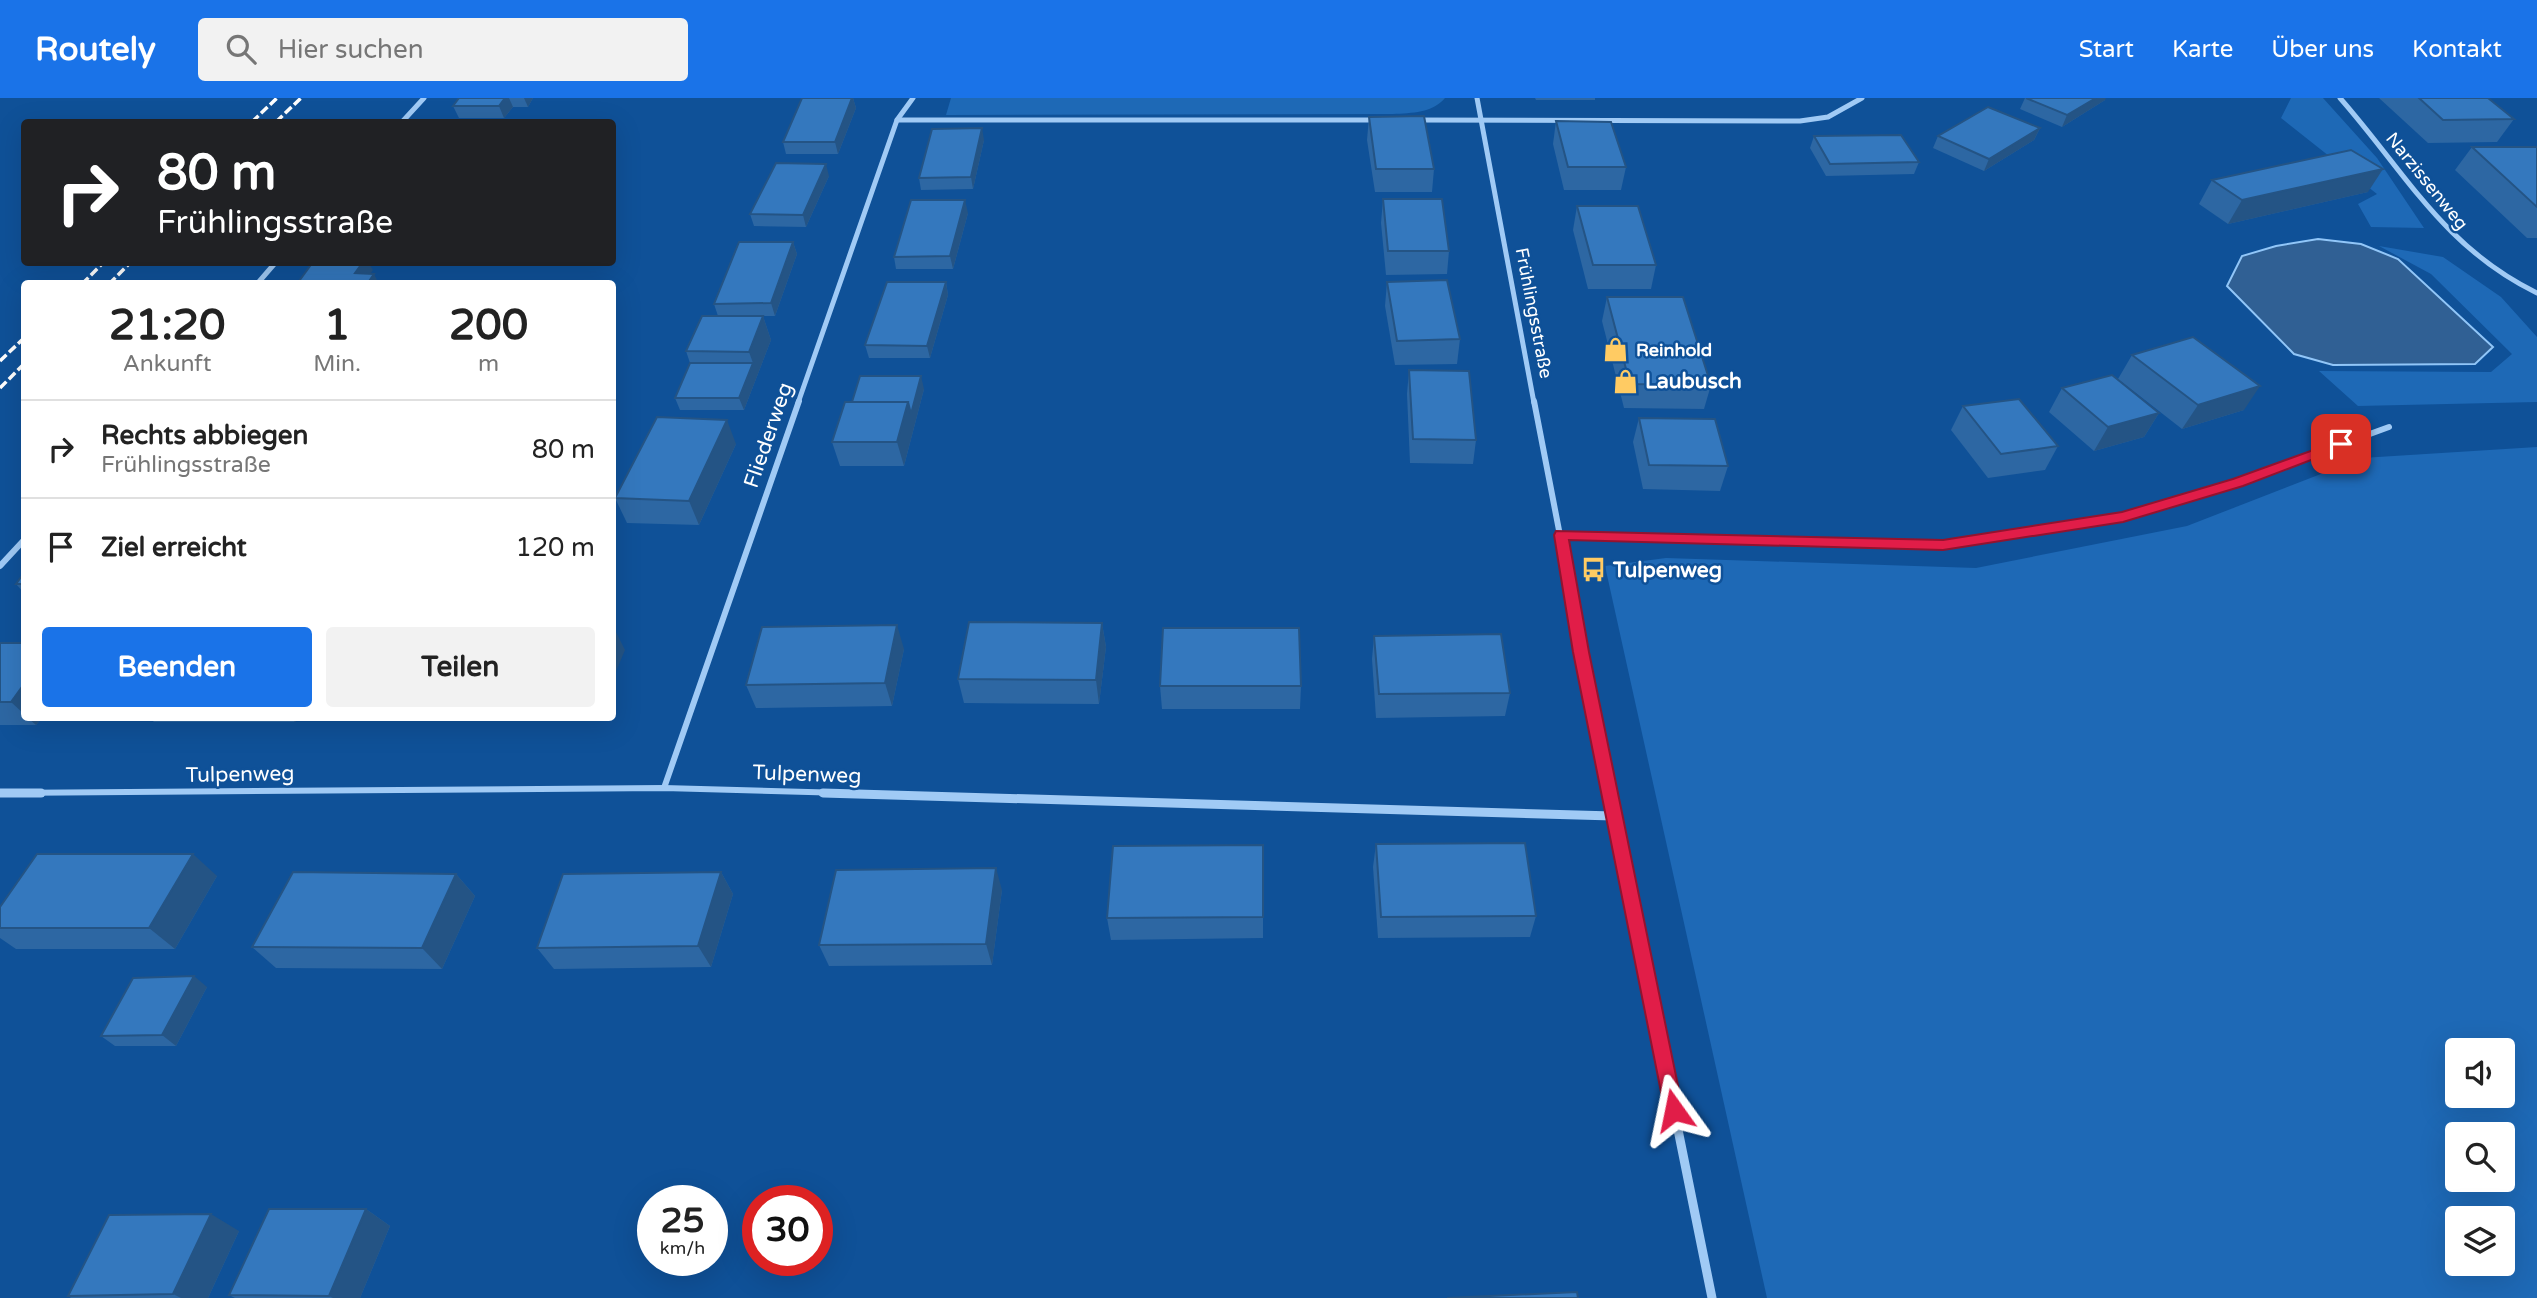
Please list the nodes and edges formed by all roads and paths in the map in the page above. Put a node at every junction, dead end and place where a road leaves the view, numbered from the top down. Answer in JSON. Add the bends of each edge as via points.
{"nodes":[{"id":1,"x":424,"y":98,"type":"edge"},
{"id":2,"x":913,"y":98,"type":"edge"},
{"id":3,"x":1477,"y":98,"type":"edge"},
{"id":4,"x":1862,"y":98,"type":"edge"},
{"id":5,"x":2340,"y":98,"type":"edge"},
{"id":6,"x":405,"y":119,"type":"edge"},
{"id":7,"x":897,"y":120,"type":"junction"},
{"id":8,"x":1384,"y":120,"type":"edge"},
{"id":9,"x":1411,"y":120,"type":"edge"},
{"id":10,"x":1481,"y":121,"type":"junction"},
{"id":11,"x":273,"y":266,"type":"edge"},
{"id":12,"x":260,"y":280,"type":"edge"},
{"id":13,"x":2537,"y":293,"type":"edge"},
{"id":14,"x":2389,"y":427,"type":"dead end"},
{"id":15,"x":1561,"y":535,"type":"junction"},
{"id":16,"x":21,"y":543,"type":"edge"},
{"id":17,"x":0,"y":566,"type":"edge"},
{"id":18,"x":664,"y":788,"type":"junction"},
{"id":19,"x":0,"y":793,"type":"edge"},
{"id":20,"x":1614,"y":816,"type":"junction"},
{"id":21,"x":1712,"y":1298,"type":"edge"}],
"edges":[{"from":1,"to":6,"type":"street"},
{"from":2,"to":7,"type":"street","name":"Fliederweg"},
{"from":3,"to":10,"type":"street","name":"Frühlingsstraße"},
{"from":4,"to":10,"type":"street","via":[[1828,117],[1800,121]]},
{"from":5,"to":13,"type":"street","name":"Narzissenweg","via":[[2450,236],[2499,274]]},
{"from":7,"to":8,"type":"street"},
{"from":7,"to":18,"type":"street","name":"Fliederweg"},
{"from":9,"to":10,"type":"street"},
{"from":10,"to":15,"type":"street","name":"Frühlingsstraße"},
{"from":11,"to":12,"type":"street"},
{"from":14,"to":15,"type":"street","via":[[2238,482],[2123,517],[1943,545]]},
{"from":15,"to":20,"type":"street","name":"Frühlingsstraße"},
{"from":16,"to":17,"type":"street"},
{"from":18,"to":19,"type":"street","name":"Tulpenweg"},
{"from":18,"to":20,"type":"street","name":"Tulpenweg"},
{"from":20,"to":21,"type":"street","name":"Frühlingsstraße"}]}
